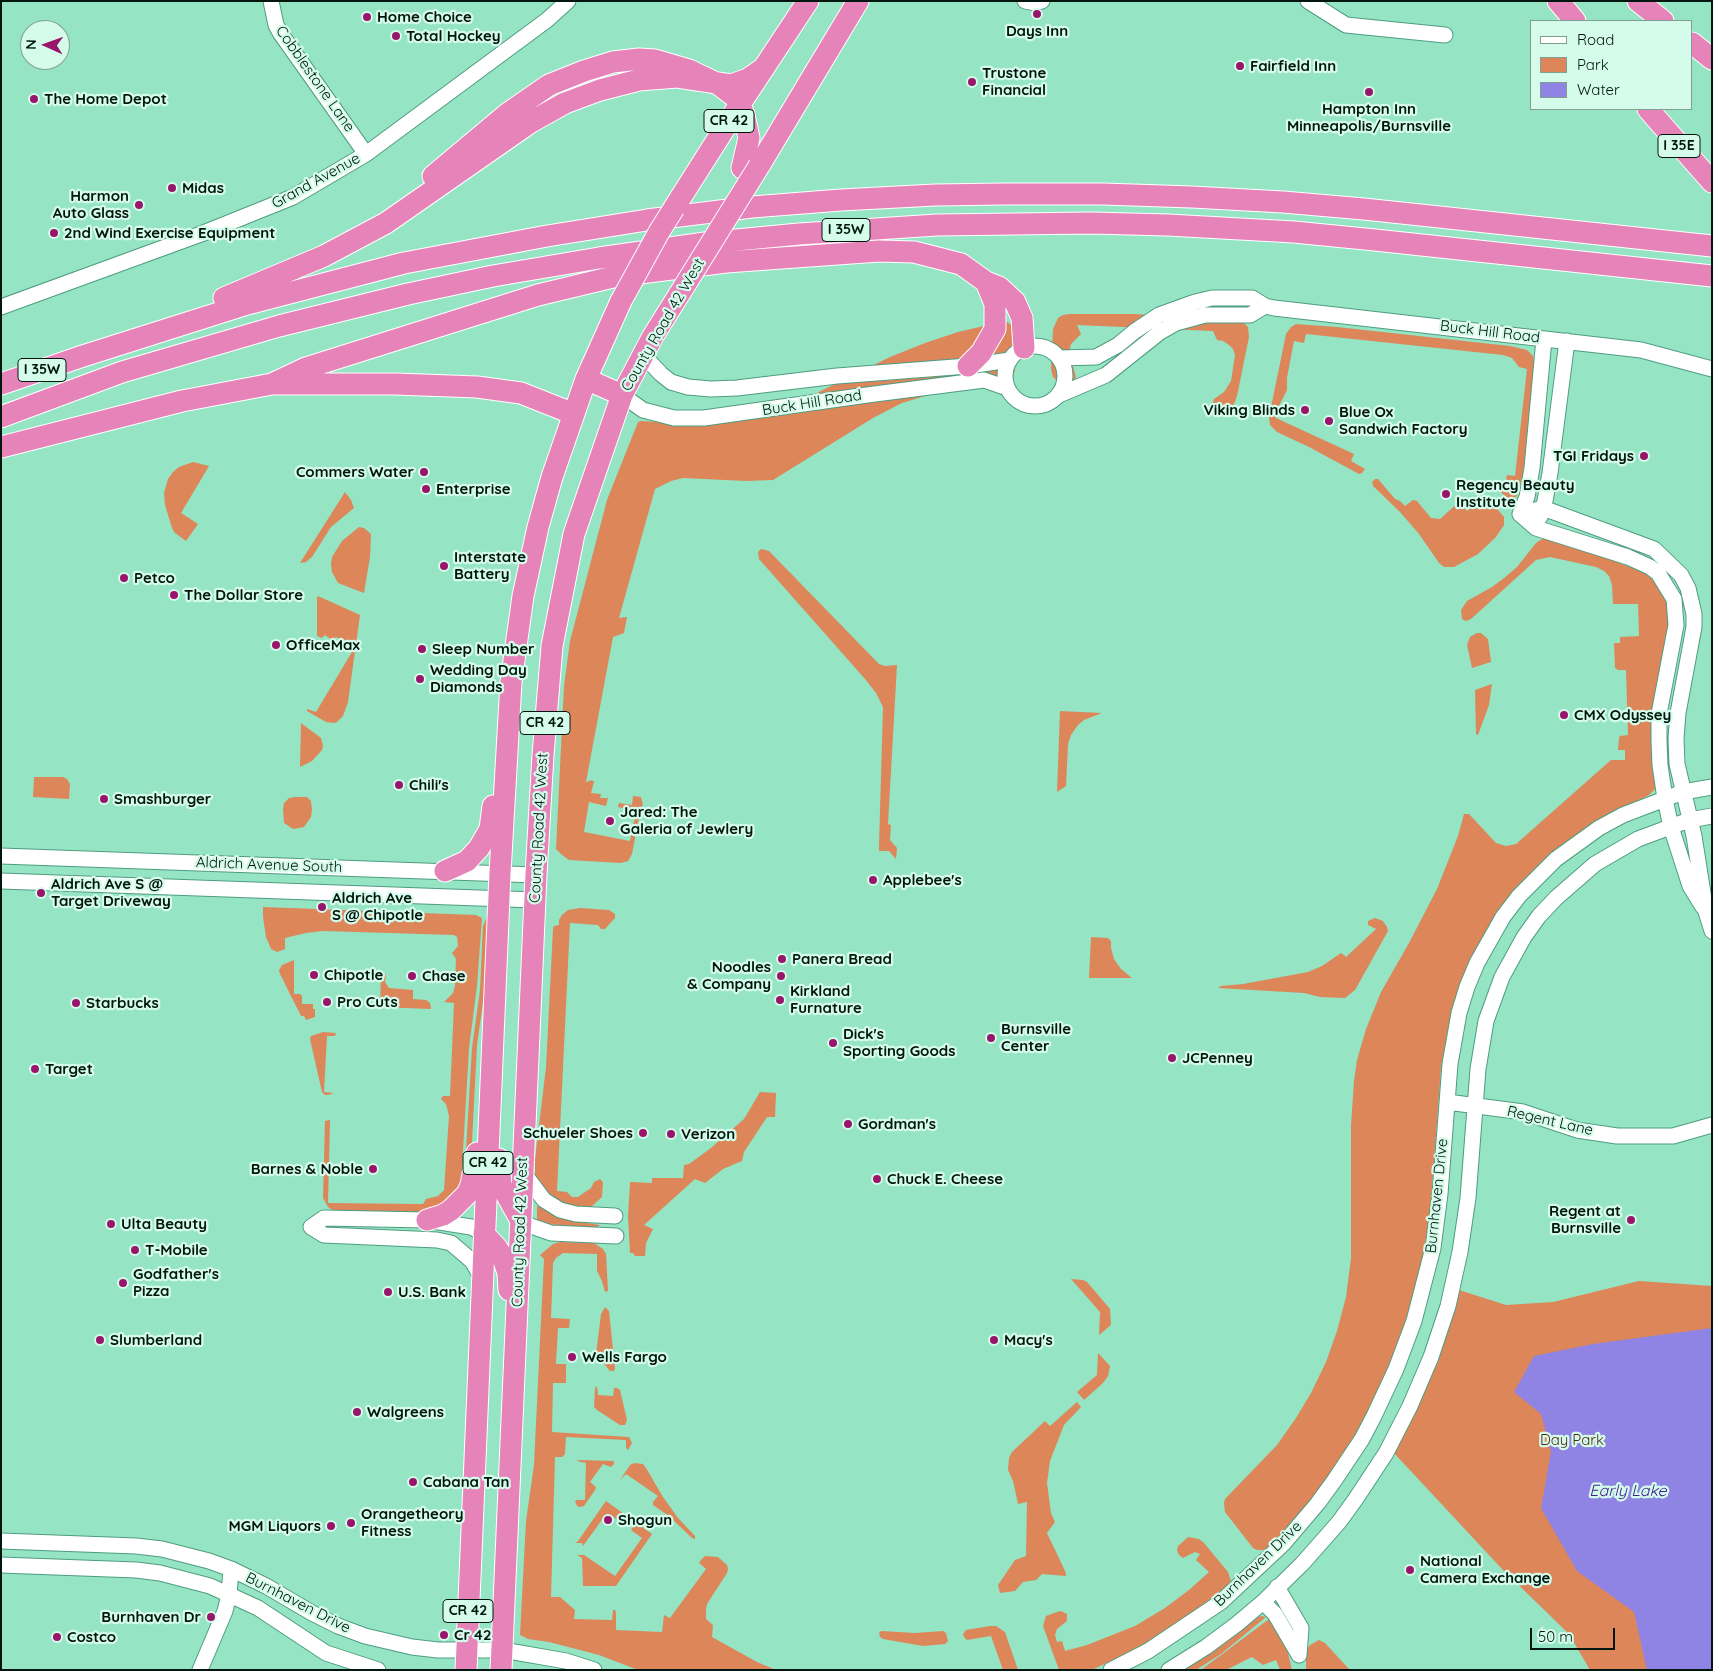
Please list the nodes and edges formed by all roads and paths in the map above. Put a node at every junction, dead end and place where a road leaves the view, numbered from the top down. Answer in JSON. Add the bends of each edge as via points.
{"nodes":[{"id":1,"x":271,"y":1,"type":"edge"},
{"id":2,"x":568,"y":1,"type":"edge"},
{"id":3,"x":808,"y":1,"type":"edge"},
{"id":4,"x":858,"y":1,"type":"edge"},
{"id":5,"x":873,"y":1,"type":"edge"},
{"id":6,"x":1025,"y":1,"type":"edge"},
{"id":7,"x":1042,"y":1,"type":"edge"},
{"id":8,"x":1308,"y":1,"type":"edge"},
{"id":9,"x":1638,"y":1,"type":"edge"},
{"id":10,"x":1558,"y":2,"type":"edge"},
{"id":11,"x":1574,"y":20,"type":"edge"},
{"id":12,"x":1661,"y":20,"type":"edge"},
{"id":13,"x":1445,"y":35,"type":"dead end"},
{"id":14,"x":833,"y":43,"type":"junction"},
{"id":15,"x":1693,"y":45,"type":"edge"},
{"id":16,"x":1712,"y":59,"type":"edge"},
{"id":17,"x":764,"y":68,"type":"junction"},
{"id":18,"x":718,"y":84,"type":"junction"},
{"id":19,"x":740,"y":104,"type":"junction"},
{"id":20,"x":1649,"y":110,"type":"edge"},
{"id":21,"x":366,"y":154,"type":"junction"},
{"id":22,"x":751,"y":167,"type":"junction"},
{"id":23,"x":1712,"y":182,"type":"edge"},
{"id":24,"x":1712,"y":246,"type":"edge"},
{"id":25,"x":1712,"y":276,"type":"edge"},
{"id":26,"x":986,"y":282,"type":"junction"},
{"id":27,"x":1265,"y":306,"type":"junction"},
{"id":28,"x":1,"y":307,"type":"edge"},
{"id":29,"x":1544,"y":339,"type":"junction"},
{"id":30,"x":1567,"y":341,"type":"junction"},
{"id":31,"x":1017,"y":354,"type":"junction"},
{"id":32,"x":643,"y":355,"type":"junction"},
{"id":33,"x":83,"y":356,"type":"junction"},
{"id":34,"x":1059,"y":358,"type":"junction"},
{"id":35,"x":968,"y":366,"type":"junction"},
{"id":36,"x":1712,"y":369,"type":"edge"},
{"id":37,"x":586,"y":379,"type":"junction"},
{"id":38,"x":1,"y":384,"type":"edge"},
{"id":39,"x":272,"y":384,"type":"junction"},
{"id":40,"x":1007,"y":388,"type":"junction"},
{"id":41,"x":622,"y":395,"type":"junction"},
{"id":42,"x":1059,"y":395,"type":"junction"},
{"id":43,"x":574,"y":414,"type":"junction"},
{"id":44,"x":1,"y":417,"type":"edge"},
{"id":45,"x":1,"y":447,"type":"edge"},
{"id":46,"x":1543,"y":508,"type":"junction"},
{"id":47,"x":1520,"y":514,"type":"junction"},
{"id":48,"x":1536,"y":528,"type":"junction"},
{"id":49,"x":512,"y":682,"type":"junction"},
{"id":50,"x":1712,"y":787,"type":"edge"},
{"id":51,"x":1683,"y":792,"type":"junction"},
{"id":52,"x":1665,"y":799,"type":"junction"},
{"id":53,"x":1712,"y":816,"type":"edge"},
{"id":54,"x":1689,"y":820,"type":"junction"},
{"id":55,"x":1671,"y":827,"type":"junction"},
{"id":56,"x":1,"y":856,"type":"edge"},
{"id":57,"x":445,"y":871,"type":"junction"},
{"id":58,"x":500,"y":873,"type":"junction"},
{"id":59,"x":536,"y":874,"type":"junction"},
{"id":60,"x":1,"y":881,"type":"edge"},
{"id":61,"x":499,"y":899,"type":"junction"},
{"id":62,"x":535,"y":900,"type":"junction"},
{"id":63,"x":1706,"y":912,"type":"junction"},
{"id":64,"x":1712,"y":930,"type":"edge"},
{"id":65,"x":492,"y":1072,"type":"junction"},
{"id":66,"x":1447,"y":1102,"type":"junction"},
{"id":67,"x":1474,"y":1106,"type":"junction"},
{"id":68,"x":1712,"y":1125,"type":"edge"},
{"id":69,"x":523,"y":1172,"type":"junction"},
{"id":70,"x":615,"y":1216,"type":"dead end"},
{"id":71,"x":427,"y":1220,"type":"junction"},
{"id":72,"x":521,"y":1220,"type":"junction"},
{"id":73,"x":484,"y":1234,"type":"junction"},
{"id":74,"x":616,"y":1236,"type":"dead end"},
{"id":75,"x":482,"y":1278,"type":"junction"},
{"id":76,"x":514,"y":1372,"type":"junction"},
{"id":77,"x":1,"y":1541,"type":"edge"},
{"id":78,"x":1,"y":1565,"type":"edge"},
{"id":79,"x":230,"y":1569,"type":"junction"},
{"id":80,"x":1277,"y":1587,"type":"junction"},
{"id":81,"x":229,"y":1595,"type":"junction"},
{"id":82,"x":1263,"y":1602,"type":"junction"},
{"id":83,"x":466,"y":1660,"type":"edge"},
{"id":84,"x":502,"y":1660,"type":"edge"},
{"id":85,"x":200,"y":1670,"type":"edge"},
{"id":86,"x":378,"y":1670,"type":"edge"},
{"id":87,"x":594,"y":1670,"type":"edge"},
{"id":88,"x":1111,"y":1670,"type":"edge"},
{"id":89,"x":1169,"y":1670,"type":"edge"}],
"edges":[{"from":1,"to":21,"type":"street","name":"Cobblestone Lane","via":[[281,34]]},
{"from":2,"to":21,"type":"street","name":"Grand Avenue"},
{"from":3,"to":17,"type":"highway","number":"CR 42"},
{"from":4,"to":14,"type":"highway","number":"CR 42"},
{"from":5,"to":14,"type":"highway"},
{"from":6,"to":7,"type":"street"},
{"from":8,"to":13,"type":"street","via":[[1346,25]]},
{"from":9,"to":12,"type":"highway"},
{"from":10,"to":11,"type":"highway"},
{"from":14,"to":22,"type":"highway","number":"CR 42"},
{"from":15,"to":16,"type":"highway"},
{"from":17,"to":18,"type":"highway","via":[[739,83]]},
{"from":17,"to":19,"type":"highway","number":"CR 42"},
{"from":18,"to":19,"type":"highway"},
{"from":18,"to":33,"type":"highway","via":[[673,65],[639,59],[613,62],[549,85],[507,114],[352,242],[300,267]]},
{"from":19,"to":22,"type":"highway","via":[[747,125]]},
{"from":19,"to":37,"type":"highway","number":"CR 42","bridge":true,"via":[[659,232],[621,301]]},
{"from":20,"to":23,"type":"highway","number":"I 35E"},
{"from":21,"to":28,"type":"street","name":"Grand Avenue","via":[[293,197]]},
{"from":22,"to":32,"type":"highway","name":"County Road 42 West","number":"CR 42","bridge":true,"via":[[727,217]]},
{"from":24,"to":33,"type":"highway","number":"I 35W","via":[[1346,208],[1192,196],[1004,194],[841,200],[647,220],[404,263],[247,304]]},
{"from":25,"to":44,"type":"highway","number":"I 35W","via":[[1294,232],[1168,225],[938,225],[799,234],[599,258],[408,294],[279,326],[122,372]]},
{"from":26,"to":31,"type":"highway","via":[[999,287],[1015,302],[1022,318]]},
{"from":26,"to":35,"type":"highway","via":[[995,304],[995,328]]},
{"from":26,"to":39,"type":"highway","via":[[961,264],[914,252],[879,251],[726,262],[617,276],[538,295],[306,368]]},
{"from":27,"to":29,"type":"street","name":"Buck Hill Road"},
{"from":27,"to":34,"type":"street","name":"Buck Hill Road","via":[[1252,298],[1212,298],[1195,302],[1159,315],[1096,357]]},
{"from":27,"to":42,"type":"street","name":"Buck Hill Road","via":[[1250,315],[1205,315],[1176,323],[1106,374]]},
{"from":29,"to":30,"type":"street","name":"Buck Hill Road"},
{"from":29,"to":47,"type":"street","via":[[1532,468]]},
{"from":30,"to":36,"type":"street","name":"Buck Hill Road","via":[[1641,350]]},
{"from":30,"to":46,"type":"street"},
{"from":31,"to":34,"type":"street","via":[[1034,346],[1052,351]]},
{"from":31,"to":35,"type":"street","name":"Buck Hill Road"},
{"from":31,"to":40,"type":"street","via":[[1006,369]]},
{"from":32,"to":35,"type":"street","name":"Buck Hill Road","via":[[671,382],[712,389]]},
{"from":32,"to":41,"type":"highway","name":"County Road 42 West","number":"CR 42"},
{"from":33,"to":38,"type":"highway","number":"I 35W"},
{"from":34,"to":42,"type":"street","via":[[1066,376]]},
{"from":37,"to":41,"type":"highway"},
{"from":37,"to":43,"type":"highway","number":"CR 42"},
{"from":39,"to":43,"type":"highway","via":[[477,386],[521,393]]},
{"from":39,"to":45,"type":"highway","via":[[182,401]]},
{"from":40,"to":41,"type":"street","name":"Buck Hill Road","via":[[984,380],[704,418],[674,418],[642,410]]},
{"from":40,"to":42,"type":"street","via":[[1021,404],[1031,407],[1051,402]]},
{"from":41,"to":59,"type":"highway","name":"County Road 42 West","number":"CR 42","via":[[574,534],[552,646]]},
{"from":43,"to":49,"type":"highway","number":"CR 42","via":[[538,527],[523,596]]},
{"from":46,"to":47,"type":"street"},
{"from":46,"to":48,"type":"street"},
{"from":46,"to":51,"type":"street","via":[[1654,549],[1681,576],[1688,588],[1694,628],[1676,738]]},
{"from":47,"to":48,"type":"street"},
{"from":48,"to":52,"type":"street","via":[[1650,567],[1658,573],[1674,599],[1676,625],[1658,741]]},
{"from":49,"to":57,"type":"highway","via":[[490,828],[476,853]]},
{"from":49,"to":58,"type":"highway","number":"CR 42"},
{"from":50,"to":51,"type":"street","name":"Burnhaven Drive"},
{"from":51,"to":52,"type":"street","name":"Burnhaven Drive"},
{"from":51,"to":54,"type":"street"},
{"from":52,"to":55,"type":"street"},
{"from":52,"to":66,"type":"street","name":"Burnhaven Drive","via":[[1599,828],[1556,859],[1519,896],[1489,941],[1467,987],[1454,1039]]},
{"from":53,"to":54,"type":"street","name":"Burnhaven Drive"},
{"from":54,"to":55,"type":"street","name":"Burnhaven Drive"},
{"from":54,"to":63,"type":"street"},
{"from":55,"to":63,"type":"street","via":[[1690,886]]},
{"from":55,"to":67,"type":"street","name":"Burnhaven Drive","via":[[1638,839],[1595,864],[1556,898],[1524,937],[1502,977],[1486,1021]]},
{"from":56,"to":57,"type":"street","name":"Aldrich Avenue South"},
{"from":57,"to":58,"type":"street","name":"Aldrich Avenue South"},
{"from":58,"to":59,"type":"street","name":"Aldrich Avenue South"},
{"from":58,"to":61,"type":"highway","number":"CR 42"},
{"from":59,"to":62,"type":"highway","name":"County Road 42 West","number":"CR 42"},
{"from":60,"to":61,"type":"street","name":"Aldrich Avenue South"},
{"from":61,"to":62,"type":"street","name":"Aldrich Avenue South"},
{"from":61,"to":65,"type":"highway","number":"CR 42"},
{"from":62,"to":69,"type":"highway","name":"County Road 42 West","number":"CR 42"},
{"from":63,"to":64,"type":"street"},
{"from":65,"to":71,"type":"highway","via":[[471,1185],[451,1210]]},
{"from":65,"to":72,"type":"highway","via":[[500,1185]]},
{"from":65,"to":73,"type":"highway","number":"CR 42"},
{"from":66,"to":67,"type":"street","name":"Regent Lane"},
{"from":66,"to":88,"type":"street","name":"Burnhaven Drive","via":[[1437,1222],[1423,1290],[1396,1369],[1362,1439],[1303,1522],[1246,1580],[1192,1623]]},
{"from":67,"to":68,"type":"street","name":"Regent Lane","via":[[1523,1112],[1577,1130],[1617,1136],[1673,1136]]},
{"from":67,"to":80,"type":"street","name":"Burnhaven Drive","via":[[1468,1198],[1460,1252],[1448,1306],[1421,1380],[1386,1453],[1355,1500],[1322,1542]]},
{"from":69,"to":70,"type":"street","via":[[544,1200],[560,1210]]},
{"from":69,"to":72,"type":"highway","name":"County Road 42 West","number":"CR 42"},
{"from":71,"to":73,"type":"street","via":[[471,1227]]},
{"from":71,"to":75,"type":"street","via":[[324,1218],[311,1227],[324,1235],[451,1243],[472,1261]]},
{"from":72,"to":74,"type":"street","via":[[551,1233]]},
{"from":72,"to":76,"type":"highway","name":"County Road 42 West","number":"CR 42"},
{"from":73,"to":75,"type":"highway","number":"CR 42"},
{"from":73,"to":76,"type":"highway","via":[[497,1248],[508,1273]]},
{"from":75,"to":83,"type":"highway","number":"CR 42"},
{"from":76,"to":84,"type":"highway","name":"County Road 42 West","number":"CR 42"},
{"from":77,"to":79,"type":"street","name":"Burnhaven Drive","via":[[162,1549]]},
{"from":78,"to":81,"type":"street","name":"Burnhaven Drive","via":[[160,1573],[210,1586]]},
{"from":79,"to":81,"type":"street"},
{"from":79,"to":83,"type":"street","name":"Burnhaven Drive","via":[[364,1636],[438,1650]]},
{"from":80,"to":82,"type":"street","name":"Burnhaven Drive"},
{"from":80,"to":82,"type":"street","via":[[1301,1628],[1299,1655],[1275,1614]]},
{"from":81,"to":85,"type":"street","via":[[226,1611]]},
{"from":81,"to":86,"type":"street","name":"Burnhaven Drive","via":[[258,1608],[326,1653]]},
{"from":82,"to":89,"type":"street","name":"Burnhaven Drive","via":[[1206,1647]]},
{"from":83,"to":84,"type":"street","name":"Burnhaven Drive"},
{"from":84,"to":87,"type":"street","name":"Burnhaven Drive","via":[[557,1659]]}]}
